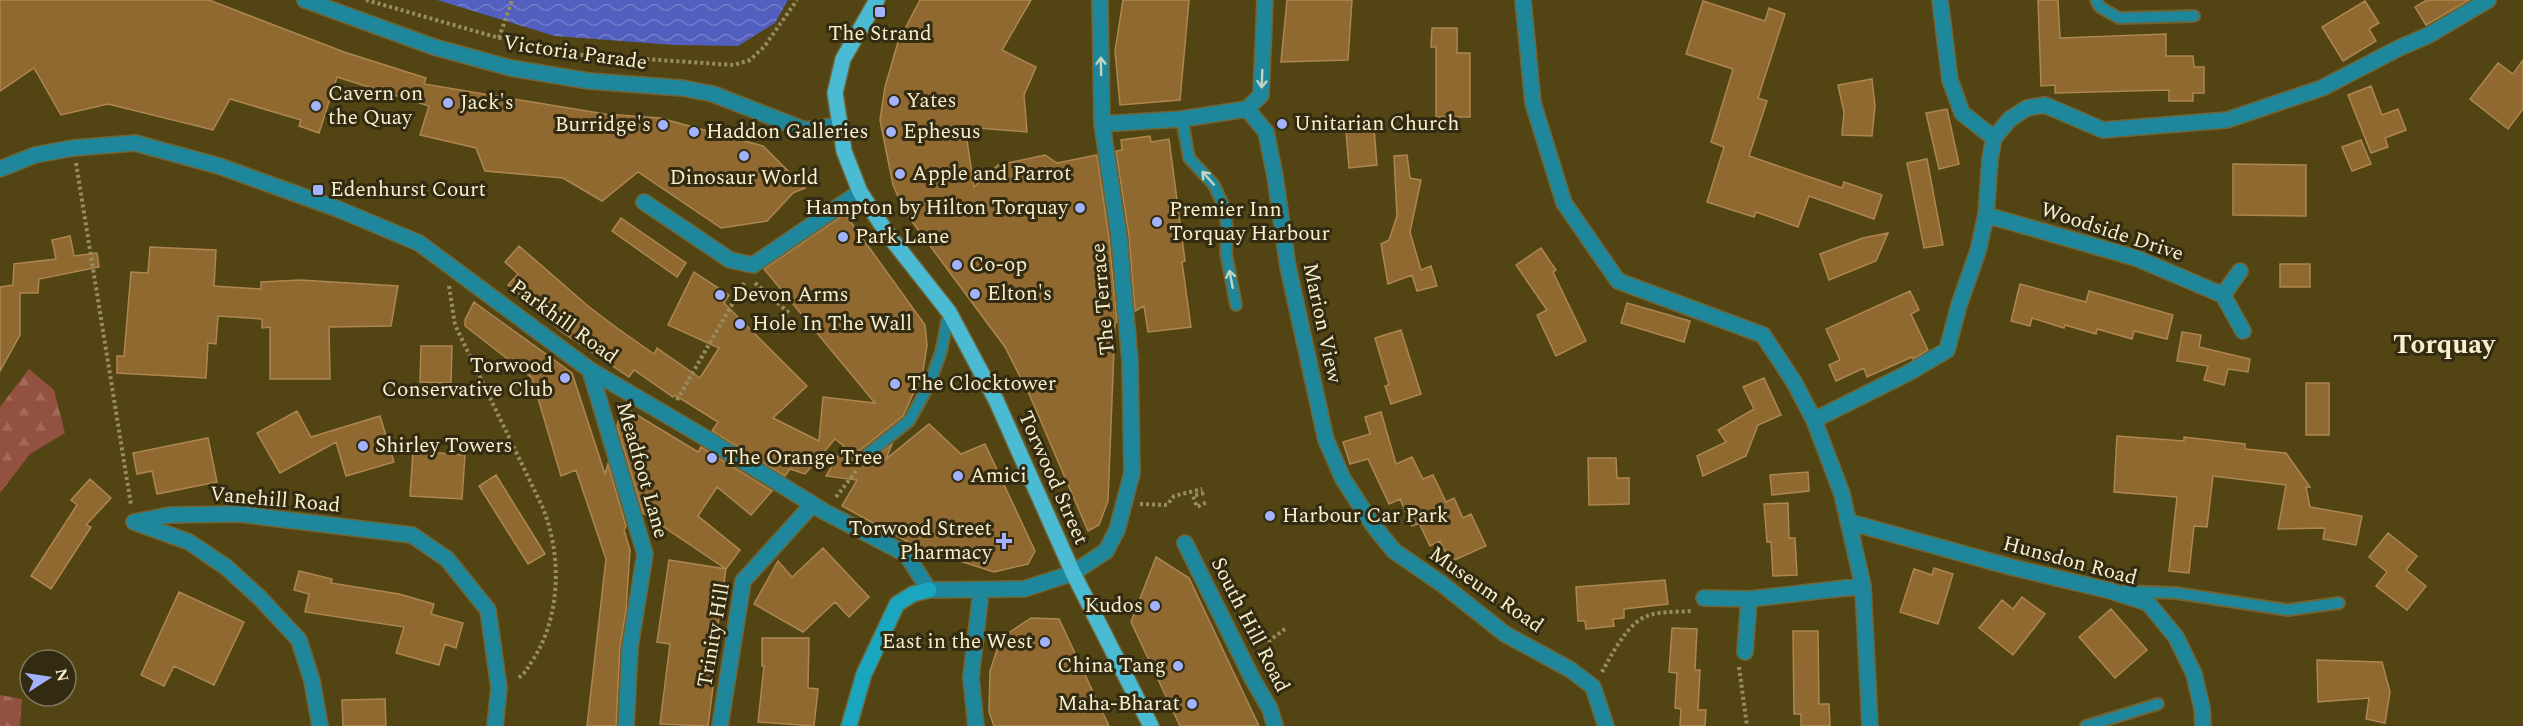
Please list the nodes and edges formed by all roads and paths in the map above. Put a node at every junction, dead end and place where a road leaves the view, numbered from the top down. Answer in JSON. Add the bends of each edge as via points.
{"nodes":[{"id":1,"x":305,"y":0,"type":"edge"},
{"id":2,"x":366,"y":0,"type":"edge"},
{"id":3,"x":512,"y":0,"type":"edge"},
{"id":4,"x":796,"y":0,"type":"edge"},
{"id":5,"x":877,"y":0,"type":"edge"},
{"id":6,"x":1100,"y":0,"type":"edge"},
{"id":7,"x":1264,"y":0,"type":"edge"},
{"id":8,"x":1523,"y":0,"type":"edge"},
{"id":9,"x":1940,"y":0,"type":"edge"},
{"id":10,"x":2096,"y":0,"type":"edge"},
{"id":11,"x":2488,"y":0,"type":"edge"},
{"id":12,"x":2194,"y":16,"type":"dead end"},
{"id":13,"x":499,"y":38,"type":"junction"},
{"id":14,"x":1247,"y":109,"type":"junction"},
{"id":15,"x":1189,"y":118,"type":"junction"},
{"id":16,"x":1101,"y":124,"type":"junction"},
{"id":17,"x":840,"y":125,"type":"junction"},
{"id":18,"x":1994,"y":138,"type":"junction"},
{"id":19,"x":73,"y":148,"type":"junction"},
{"id":20,"x":0,"y":169,"type":"edge"},
{"id":21,"x":860,"y":192,"type":"junction"},
{"id":22,"x":644,"y":202,"type":"dead end"},
{"id":23,"x":1986,"y":215,"type":"junction"},
{"id":24,"x":445,"y":261,"type":"junction"},
{"id":25,"x":2240,"y":271,"type":"dead end"},
{"id":26,"x":2223,"y":295,"type":"junction"},
{"id":27,"x":1236,"y":305,"type":"dead end"},
{"id":28,"x":949,"y":312,"type":"junction"},
{"id":29,"x":789,"y":313,"type":"dead end"},
{"id":30,"x":2243,"y":331,"type":"dead end"},
{"id":31,"x":591,"y":370,"type":"junction"},
{"id":32,"x":668,"y":416,"type":"junction"},
{"id":33,"x":1814,"y":420,"type":"junction"},
{"id":34,"x":864,"y":457,"type":"joint"},
{"id":35,"x":1343,"y":479,"type":"joint"},
{"id":36,"x":1208,"y":502,"type":"dead end"},
{"id":37,"x":1135,"y":503,"type":"dead end"},
{"id":38,"x":818,"y":508,"type":"junction"},
{"id":39,"x":134,"y":522,"type":"junction"},
{"id":40,"x":1849,"y":522,"type":"junction"},
{"id":41,"x":1185,"y":543,"type":"dead end"},
{"id":42,"x":1073,"y":573,"type":"junction"},
{"id":43,"x":1863,"y":586,"type":"junction"},
{"id":44,"x":929,"y":590,"type":"junction"},
{"id":45,"x":981,"y":590,"type":"junction"},
{"id":46,"x":2111,"y":591,"type":"junction"},
{"id":47,"x":1704,"y":598,"type":"joint"},
{"id":48,"x":1749,"y":599,"type":"junction"},
{"id":49,"x":2339,"y":603,"type":"dead end"},
{"id":50,"x":1286,"y":628,"type":"dead end"},
{"id":51,"x":1745,"y":652,"type":"joint"},
{"id":52,"x":1258,"y":687,"type":"junction"},
{"id":53,"x":1593,"y":687,"type":"junction"},
{"id":54,"x":499,"y":688,"type":"junction"},
{"id":55,"x":2158,"y":704,"type":"dead end"},
{"id":56,"x":320,"y":726,"type":"edge"},
{"id":57,"x":495,"y":726,"type":"edge"},
{"id":58,"x":626,"y":726,"type":"edge"},
{"id":59,"x":720,"y":726,"type":"edge"},
{"id":60,"x":849,"y":726,"type":"edge"},
{"id":61,"x":976,"y":726,"type":"edge"},
{"id":62,"x":1151,"y":726,"type":"edge"},
{"id":63,"x":1275,"y":726,"type":"edge"},
{"id":64,"x":1606,"y":726,"type":"edge"},
{"id":65,"x":1747,"y":726,"type":"edge"},
{"id":66,"x":1870,"y":726,"type":"edge"},
{"id":67,"x":2086,"y":726,"type":"edge"},
{"id":68,"x":2203,"y":726,"type":"edge"}],
"edges":[{"from":1,"to":17,"type":"street","name":"Victoria Parade","via":[[434,47],[511,68],[713,94],[805,130]]},
{"from":2,"to":13,"type":"path"},
{"from":3,"to":13,"type":"path"},
{"from":4,"to":13,"type":"path","via":[[764,46],[750,60],[734,65],[552,53]]},
{"from":5,"to":17,"type":"main road","name":"Torwood Street","via":[[843,59],[835,93]]},
{"from":16,"to":6,"type":"street","name":"The Terrace","one_way":true},
{"from":7,"to":14,"type":"street","one_way":true,"via":[[1261,95]]},
{"from":8,"to":33,"type":"street","via":[[1533,103],[1563,203],[1618,280],[1763,334]]},
{"from":9,"to":18,"type":"street","via":[[1950,80],[1962,113]]},
{"from":10,"to":12,"type":"lane","via":[[2100,7],[2119,18]]},
{"from":11,"to":18,"type":"street","via":[[2429,35],[2322,88],[2227,120],[2103,130],[2045,105],[2027,108],[2010,119]]},
{"from":14,"to":15,"type":"street"},
{"from":14,"to":35,"type":"street","name":"Marion View","via":[[1266,132],[1288,267],[1326,440]]},
{"from":15,"to":16,"type":"street"},
{"from":27,"to":15,"type":"lane","one_way":true,"via":[[1226,253],[1224,207],[1214,185],[1189,158]]},
{"from":16,"to":42,"type":"street","name":"The Terrace","via":[[1119,237],[1130,361],[1132,473],[1117,530],[1107,551]]},
{"from":17,"to":21,"type":"main road","name":"Torwood Street","via":[[844,151]]},
{"from":18,"to":23,"type":"street"},
{"from":19,"to":20,"type":"street","name":"Parkhill Road","via":[[35,155]]},
{"from":19,"to":24,"type":"street","name":"Parkhill Road","via":[[135,143],[219,166],[419,243]]},
{"from":19,"to":39,"type":"path"},
{"from":21,"to":22,"type":"street","via":[[753,265],[730,261]]},
{"from":21,"to":28,"type":"main road","name":"Torwood Street"},
{"from":23,"to":26,"type":"street","name":"Woodside Drive","via":[[2136,258]]},
{"from":23,"to":33,"type":"street","via":[[1947,350]]},
{"from":24,"to":31,"type":"street","name":"Parkhill Road"},
{"from":24,"to":54,"type":"path","via":[[455,325],[542,506],[553,542],[553,613],[542,646],[522,676]]},
{"from":25,"to":26,"type":"street"},
{"from":26,"to":30,"type":"street"},
{"from":28,"to":34,"type":"lane","via":[[941,352],[909,421]]},
{"from":28,"to":42,"type":"main road","name":"Torwood Street","via":[[996,400]]},
{"from":29,"to":32,"type":"path","via":[[748,276]]},
{"from":31,"to":32,"type":"street","name":"Parkhill Road"},
{"from":31,"to":58,"type":"street","name":"Meadfoot Lane","via":[[645,554],[630,646]]},
{"from":32,"to":38,"type":"street","name":"Parkhill Road"},
{"from":33,"to":40,"type":"street"},
{"from":34,"to":38,"type":"path"},
{"from":35,"to":53,"type":"street","name":"Museum Road","via":[[1394,551],[1505,634],[1571,670]]},
{"from":36,"to":37,"type":"path","via":[[1197,507],[1193,496],[1203,491],[1174,496],[1167,505]]},
{"from":38,"to":44,"type":"street","name":"Parkhill Road","via":[[906,554]]},
{"from":38,"to":59,"type":"street","name":"Trinity Hill","via":[[742,581]]},
{"from":39,"to":54,"type":"street","name":"Vanehill Road","via":[[170,515],[238,514],[412,535],[447,559],[488,610]]},
{"from":39,"to":56,"type":"street","via":[[189,542],[226,567],[260,598],[298,640],[312,681]]},
{"from":40,"to":43,"type":"street"},
{"from":40,"to":46,"type":"street","name":"Hunsdon Road"},
{"from":41,"to":52,"type":"street","name":"South Hill Road"},
{"from":42,"to":45,"type":"street","via":[[1024,590]]},
{"from":42,"to":62,"type":"main road","name":"Torwood Street"},
{"from":43,"to":48,"type":"street"},
{"from":43,"to":66,"type":"street"},
{"from":44,"to":45,"type":"street"},
{"from":44,"to":60,"type":"street","via":[[897,604],[864,674]]},
{"from":45,"to":61,"type":"street","via":[[971,678]]},
{"from":46,"to":49,"type":"lane","via":[[2176,593],[2288,610]]},
{"from":46,"to":68,"type":"street","name":"Hunsdon Road","via":[[2148,603],[2176,637],[2194,674]]},
{"from":47,"to":48,"type":"street"},
{"from":47,"to":53,"type":"path","via":[[1698,610],[1641,619],[1624,636]]},
{"from":48,"to":51,"type":"street"},
{"from":50,"to":52,"type":"path","via":[[1269,641],[1269,679]]},
{"from":51,"to":65,"type":"path","via":[[1739,663]]},
{"from":52,"to":63,"type":"street","name":"South Hill Road"},
{"from":53,"to":64,"type":"street"},
{"from":54,"to":57,"type":"street","name":"Vanehill Road"},
{"from":55,"to":67,"type":"lane"}]}
